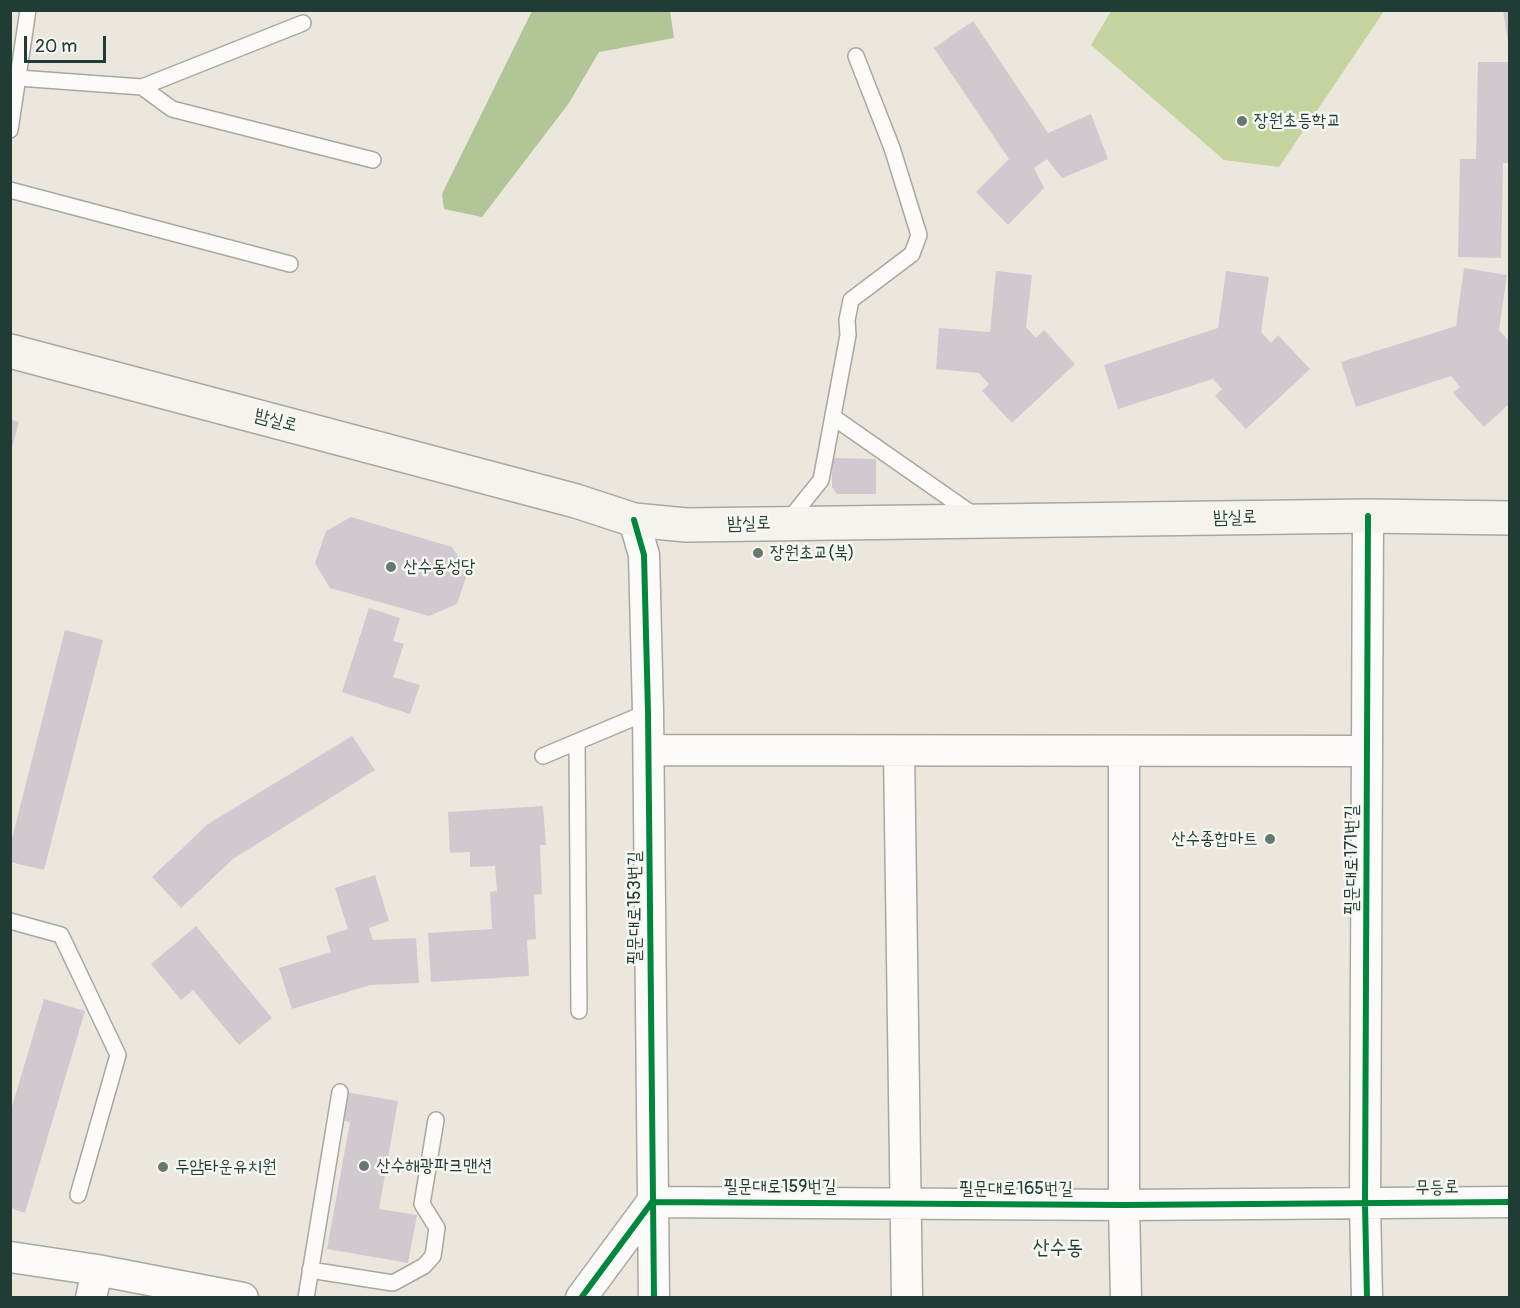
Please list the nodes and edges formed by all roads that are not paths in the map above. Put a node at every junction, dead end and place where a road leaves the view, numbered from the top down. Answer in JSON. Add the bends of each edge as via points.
{"nodes":[{"id":1,"x":28,"y":10,"type":"edge"},
{"id":2,"x":303,"y":23,"type":"dead end"},
{"id":3,"x":856,"y":56,"type":"dead end"},
{"id":4,"x":18,"y":78,"type":"junction"},
{"id":5,"x":142,"y":87,"type":"junction"},
{"id":6,"x":10,"y":130,"type":"edge"},
{"id":7,"x":373,"y":160,"type":"dead end"},
{"id":8,"x":10,"y":190,"type":"edge"},
{"id":9,"x":290,"y":264,"type":"dead end"},
{"id":10,"x":10,"y":351,"type":"edge"},
{"id":11,"x":833,"y":417,"type":"junction"},
{"id":12,"x":1368,"y":516,"type":"junction"},
{"id":13,"x":1509,"y":518,"type":"edge"},
{"id":14,"x":634,"y":520,"type":"junction"},
{"id":15,"x":982,"y":521,"type":"junction"},
{"id":16,"x":786,"y":524,"type":"junction"},
{"id":17,"x":648,"y":712,"type":"junction"},
{"id":18,"x":577,"y":742,"type":"junction"},
{"id":19,"x":649,"y":750,"type":"junction"},
{"id":20,"x":899,"y":751,"type":"junction"},
{"id":21,"x":1124,"y":751,"type":"junction"},
{"id":22,"x":1367,"y":751,"type":"junction"},
{"id":23,"x":543,"y":756,"type":"dead end"},
{"id":24,"x":10,"y":921,"type":"edge"},
{"id":25,"x":579,"y":1011,"type":"dead end"},
{"id":26,"x":340,"y":1092,"type":"dead end"},
{"id":27,"x":436,"y":1120,"type":"dead end"},
{"id":28,"x":78,"y":1195,"type":"dead end"},
{"id":29,"x":652,"y":1202,"type":"junction"},
{"id":30,"x":1509,"y":1202,"type":"edge"},
{"id":31,"x":907,"y":1203,"type":"junction"},
{"id":32,"x":1365,"y":1204,"type":"junction"},
{"id":33,"x":1124,"y":1205,"type":"junction"},
{"id":34,"x":10,"y":1257,"type":"edge"},
{"id":35,"x":310,"y":1270,"type":"junction"},
{"id":36,"x":94,"y":1284,"type":"edge"},
{"id":37,"x":243,"y":1298,"type":"edge"},
{"id":38,"x":306,"y":1298,"type":"edge"},
{"id":39,"x":581,"y":1298,"type":"edge"},
{"id":40,"x":654,"y":1298,"type":"edge"},
{"id":41,"x":907,"y":1298,"type":"edge"},
{"id":42,"x":1126,"y":1298,"type":"edge"},
{"id":43,"x":1367,"y":1298,"type":"edge"}],
"edges":[{"from":1,"to":4,"type":"lane"},
{"from":2,"to":5,"type":"lane"},
{"from":3,"to":11,"type":"lane","via":[[892,148],[919,235],[912,254],[851,300]]},
{"from":4,"to":5,"type":"lane"},
{"from":4,"to":6,"type":"lane"},
{"from":5,"to":7,"type":"lane","via":[[172,109]]},
{"from":8,"to":9,"type":"lane"},
{"from":10,"to":14,"type":"main road","name":"밤실로"},
{"from":11,"to":15,"type":"lane"},
{"from":11,"to":16,"type":"lane","via":[[821,480]]},
{"from":12,"to":13,"type":"main road","name":"밤실로"},
{"from":12,"to":15,"type":"main road","name":"밤실로"},
{"from":12,"to":22,"type":"street","name":"필문대로171번길"},
{"from":14,"to":16,"type":"main road","name":"밤실로","via":[[686,525]]},
{"from":14,"to":17,"type":"street","name":"필문대로153번길","via":[[644,555]]},
{"from":15,"to":16,"type":"main road","name":"밤실로"},
{"from":17,"to":18,"type":"lane"},
{"from":17,"to":19,"type":"street","name":"필문대로153번길"},
{"from":18,"to":23,"type":"lane"},
{"from":18,"to":25,"type":"lane"},
{"from":19,"to":20,"type":"street"},
{"from":19,"to":29,"type":"street","name":"필문대로153번길"},
{"from":20,"to":21,"type":"street"},
{"from":20,"to":31,"type":"street"},
{"from":21,"to":22,"type":"street"},
{"from":21,"to":33,"type":"street"},
{"from":22,"to":32,"type":"street","name":"필문대로171번길"},
{"from":24,"to":28,"type":"lane","via":[[61,935],[118,1055]]},
{"from":26,"to":35,"type":"lane"},
{"from":27,"to":35,"type":"lane","via":[[422,1204],[437,1228],[432,1256],[424,1266],[393,1283]]},
{"from":29,"to":31,"type":"street","name":"필문대로159번길"},
{"from":29,"to":39,"type":"street"},
{"from":29,"to":40,"type":"street","name":"필문대로153번길"},
{"from":30,"to":32,"type":"street","name":"무등로"},
{"from":31,"to":33,"type":"street","name":"필문대로165번길"},
{"from":31,"to":41,"type":"street"},
{"from":32,"to":33,"type":"street"},
{"from":32,"to":43,"type":"street","name":"필문대로171번길"},
{"from":33,"to":42,"type":"street"},
{"from":34,"to":36,"type":"street"},
{"from":35,"to":38,"type":"lane"},
{"from":36,"to":37,"type":"street"}]}
